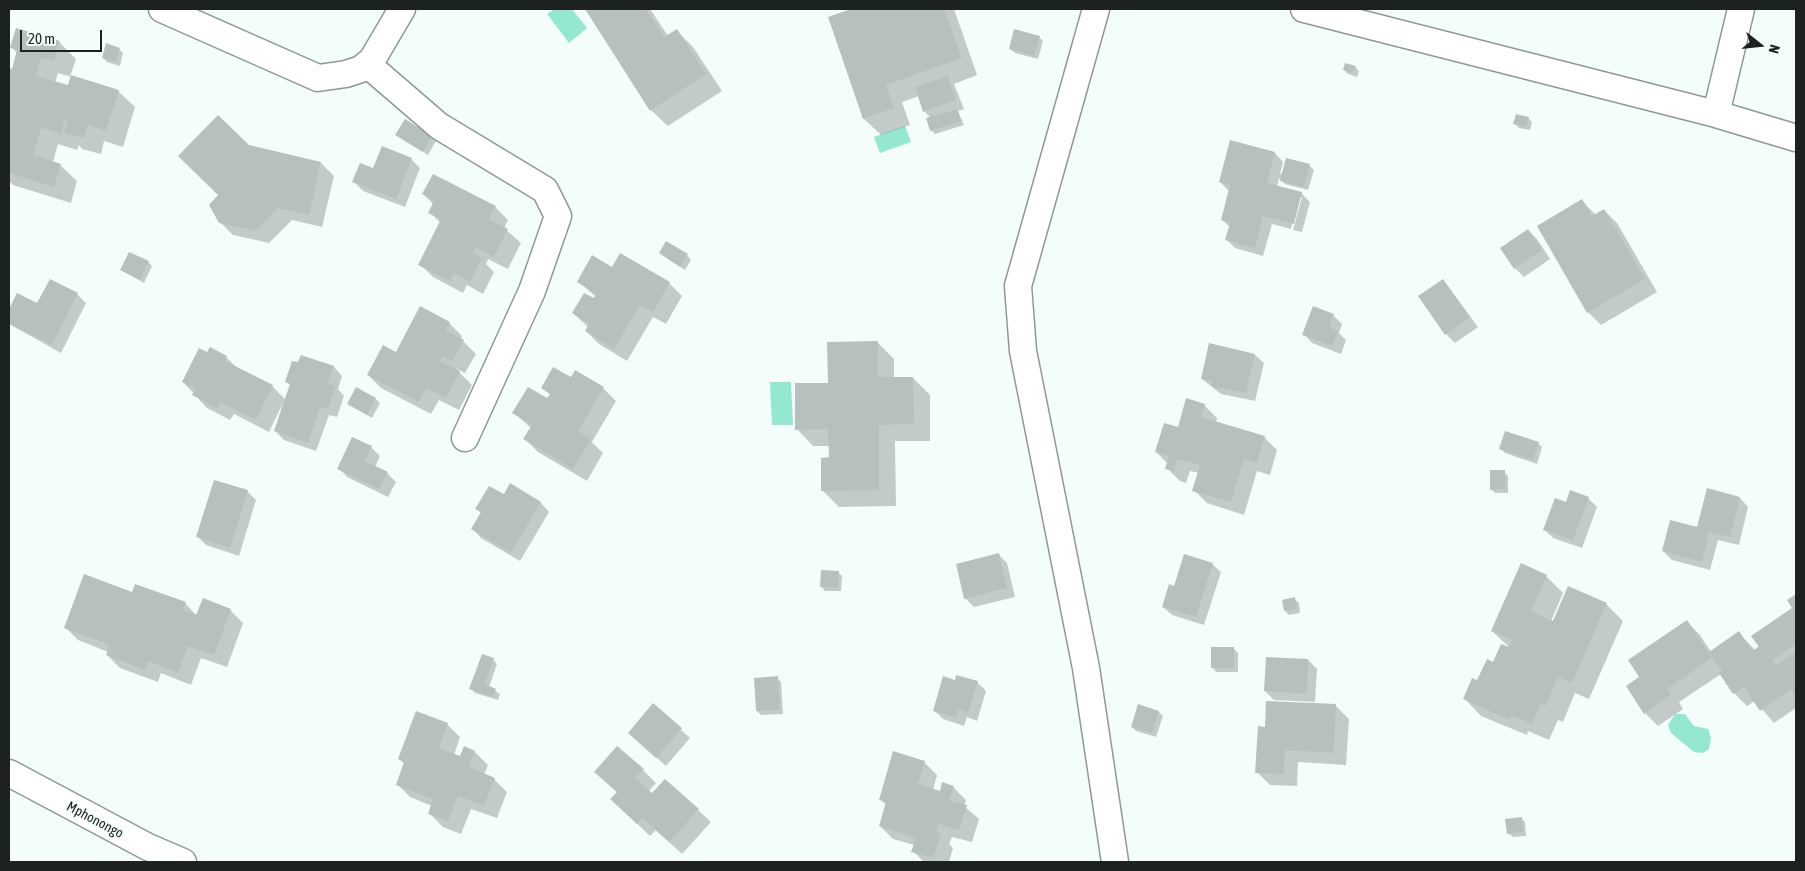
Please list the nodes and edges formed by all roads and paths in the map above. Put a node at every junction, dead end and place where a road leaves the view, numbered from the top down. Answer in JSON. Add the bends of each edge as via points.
{"nodes":[{"id":1,"x":162,"y":9,"type":"edge"},
{"id":2,"x":402,"y":9,"type":"edge"},
{"id":3,"x":1096,"y":9,"type":"edge"},
{"id":4,"x":1304,"y":9,"type":"edge"},
{"id":5,"x":1741,"y":9,"type":"edge"},
{"id":6,"x":367,"y":64,"type":"junction"},
{"id":7,"x":1716,"y":114,"type":"junction"},
{"id":8,"x":1796,"y":138,"type":"edge"},
{"id":9,"x":464,"y":438,"type":"dead end"},
{"id":10,"x":9,"y":774,"type":"edge"},
{"id":11,"x":183,"y":862,"type":"edge"},
{"id":12,"x":1115,"y":862,"type":"edge"}],
"edges":[{"from":1,"to":6,"type":"street","via":[[318,78],[346,74]]},
{"from":2,"to":6,"type":"street","via":[[384,44]]},
{"from":3,"to":12,"type":"street","via":[[1018,286],[1023,351],[1086,668]]},
{"from":4,"to":7,"type":"street"},
{"from":5,"to":7,"type":"street"},
{"from":6,"to":9,"type":"street","via":[[439,126],[545,190],[558,216],[532,291]]},
{"from":7,"to":8,"type":"street"},
{"from":10,"to":11,"type":"street","name":"Mphonongo"}]}
